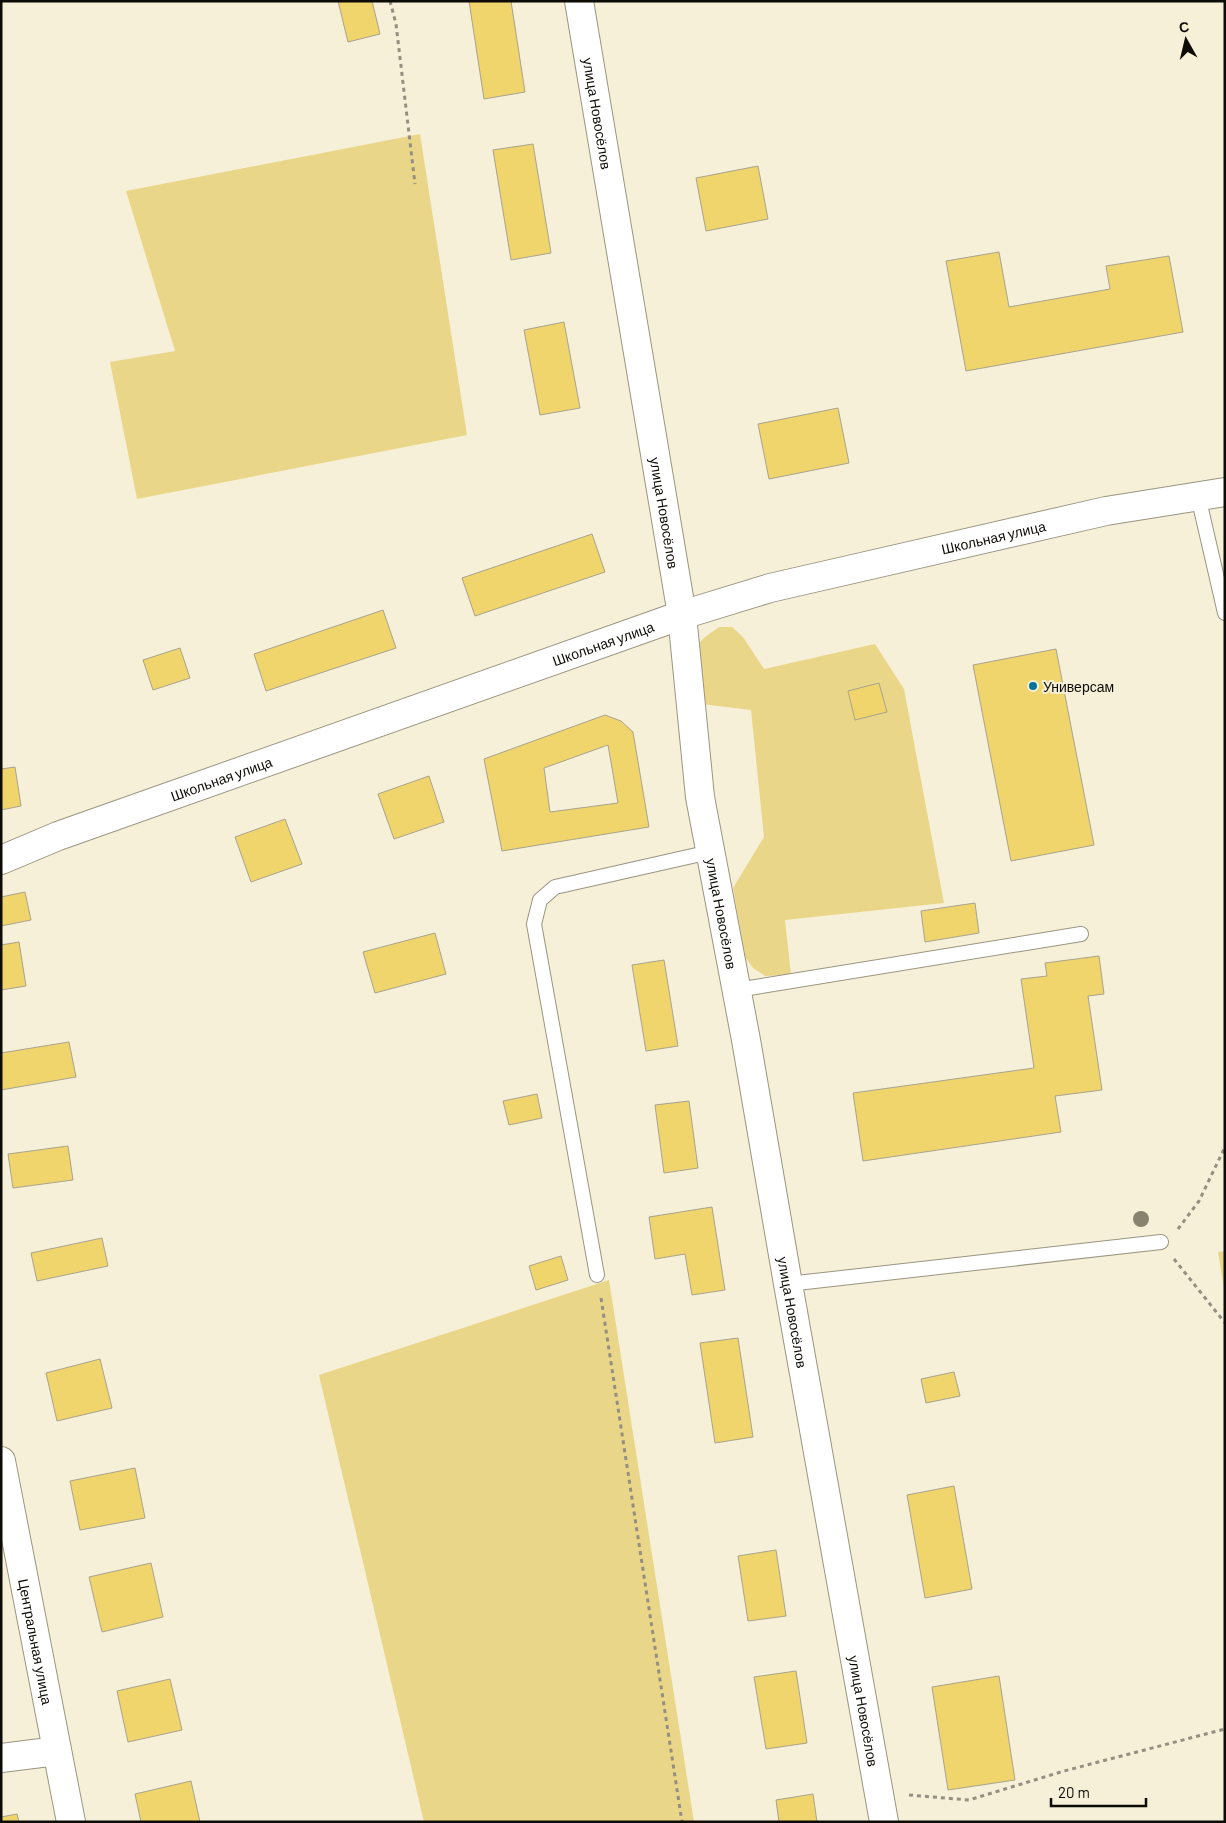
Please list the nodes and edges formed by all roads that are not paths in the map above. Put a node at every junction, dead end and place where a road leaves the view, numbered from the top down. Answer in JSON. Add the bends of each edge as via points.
{"nodes":[{"id":1,"x":579,"y":1,"type":"edge"},
{"id":2,"x":1225,"y":492,"type":"edge"},
{"id":3,"x":1198,"y":496,"type":"junction"},
{"id":4,"x":1225,"y":613,"type":"edge"},
{"id":5,"x":682,"y":615,"type":"junction"},
{"id":6,"x":710,"y":852,"type":"junction"},
{"id":7,"x":1,"y":860,"type":"edge"},
{"id":8,"x":1081,"y":934,"type":"dead end"},
{"id":9,"x":737,"y":990,"type":"junction"},
{"id":10,"x":1161,"y":1242,"type":"road end"},
{"id":11,"x":597,"y":1275,"type":"road end"},
{"id":12,"x":788,"y":1284,"type":"junction"},
{"id":13,"x":1,"y":1462,"type":"edge"},
{"id":14,"x":58,"y":1751,"type":"junction"},
{"id":15,"x":1,"y":1758,"type":"edge"},
{"id":16,"x":71,"y":1822,"type":"edge"},
{"id":17,"x":884,"y":1822,"type":"edge"}],
"edges":[{"from":1,"to":5,"type":"street","name":"улица Новосёлов"},
{"from":2,"to":3,"type":"street","name":"Школьная улица"},
{"from":3,"to":4,"type":"lane"},
{"from":3,"to":5,"type":"street","name":"Школьная улица","via":[[1106,510],[789,583]]},
{"from":5,"to":6,"type":"street","name":"улица Новосёлов","via":[[700,797]]},
{"from":5,"to":7,"type":"street","name":"Школьная улица","via":[[58,836]]},
{"from":6,"to":9,"type":"street","name":"улица Новосёлов"},
{"from":6,"to":11,"type":"lane","via":[[555,887],[540,900],[534,924]]},
{"from":8,"to":9,"type":"lane"},
{"from":9,"to":12,"type":"street","name":"улица Новосёлов"},
{"from":10,"to":12,"type":"lane"},
{"from":12,"to":17,"type":"street","name":"улица Новосёлов"},
{"from":13,"to":14,"type":"street","name":"Центральная улица"},
{"from":14,"to":15,"type":"street"},
{"from":14,"to":16,"type":"street","name":"Центральная улица"}]}
